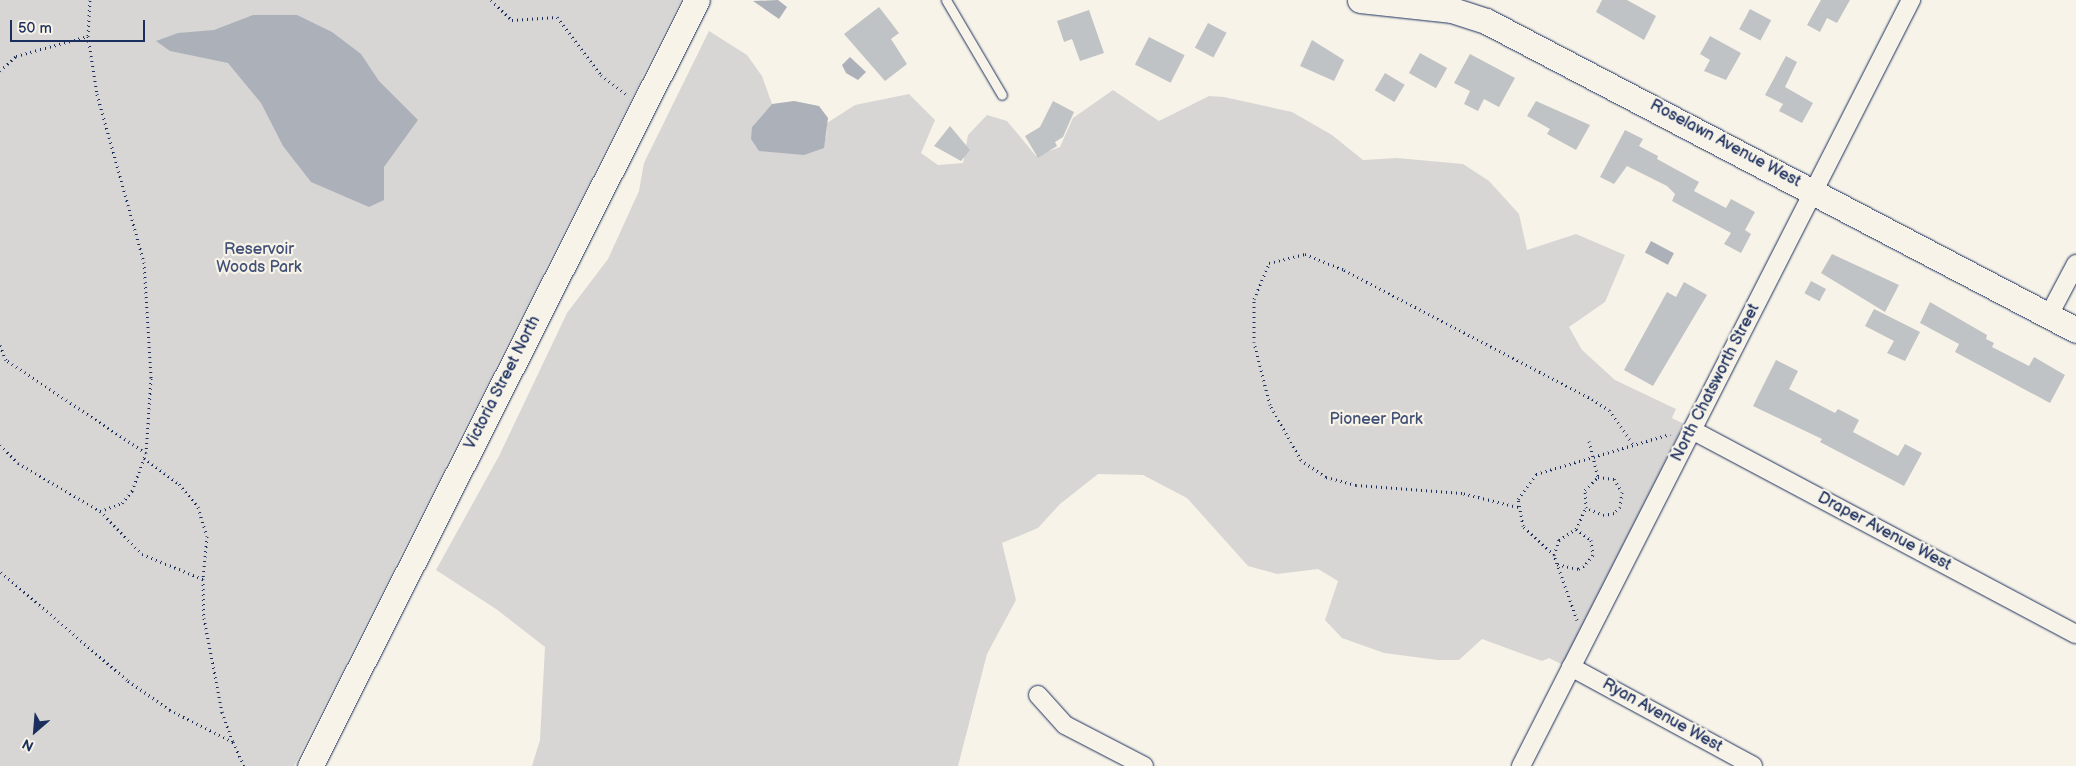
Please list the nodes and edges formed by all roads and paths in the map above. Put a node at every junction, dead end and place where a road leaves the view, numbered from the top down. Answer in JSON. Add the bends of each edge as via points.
{"nodes":[{"id":1,"x":90,"y":0,"type":"edge"},
{"id":2,"x":491,"y":0,"type":"edge"},
{"id":3,"x":697,"y":0,"type":"edge"},
{"id":4,"x":946,"y":0,"type":"edge"},
{"id":5,"x":1360,"y":0,"type":"edge"},
{"id":6,"x":1910,"y":0,"type":"edge"},
{"id":7,"x":1454,"y":5,"type":"edge"},
{"id":8,"x":88,"y":36,"type":"junction"},
{"id":9,"x":0,"y":71,"type":"edge"},
{"id":10,"x":626,"y":94,"type":"dead end"},
{"id":11,"x":1002,"y":95,"type":"dead end"},
{"id":12,"x":1814,"y":191,"type":"junction"},
{"id":13,"x":2076,"y":264,"type":"edge"},
{"id":14,"x":2049,"y":316,"type":"junction"},
{"id":15,"x":2076,"y":330,"type":"edge"},
{"id":16,"x":0,"y":345,"type":"edge"},
{"id":17,"x":1690,"y":434,"type":"junction"},
{"id":18,"x":1589,"y":441,"type":"dead end"},
{"id":19,"x":1633,"y":444,"type":"junction"},
{"id":20,"x":0,"y":445,"type":"edge"},
{"id":21,"x":146,"y":452,"type":"junction"},
{"id":22,"x":1592,"y":456,"type":"junction"},
{"id":23,"x":144,"y":458,"type":"junction"},
{"id":24,"x":1598,"y":477,"type":"junction"},
{"id":25,"x":1518,"y":507,"type":"junction"},
{"id":26,"x":1586,"y":508,"type":"junction"},
{"id":27,"x":100,"y":511,"type":"junction"},
{"id":28,"x":1576,"y":529,"type":"junction"},
{"id":29,"x":1554,"y":555,"type":"junction"},
{"id":30,"x":1557,"y":564,"type":"junction"},
{"id":31,"x":0,"y":571,"type":"edge"},
{"id":32,"x":203,"y":579,"type":"junction"},
{"id":33,"x":1589,"y":632,"type":"junction"},
{"id":34,"x":2076,"y":634,"type":"edge"},
{"id":35,"x":1571,"y":667,"type":"junction"},
{"id":36,"x":1038,"y":695,"type":"dead end"},
{"id":37,"x":233,"y":742,"type":"junction"},
{"id":38,"x":244,"y":766,"type":"edge"},
{"id":39,"x":310,"y":766,"type":"edge"},
{"id":40,"x":1144,"y":766,"type":"edge"},
{"id":41,"x":1521,"y":766,"type":"edge"},
{"id":42,"x":1753,"y":766,"type":"edge"}],
"edges":[{"from":1,"to":8,"type":"path"},
{"from":2,"to":10,"type":"path","via":[[512,20],[557,17],[601,75]]},
{"from":3,"to":39,"type":"street","name":"Victoria Street North"},
{"from":4,"to":11,"type":"lane"},
{"from":5,"to":7,"type":"street","name":"Roselawn Avenue West"},
{"from":6,"to":12,"type":"street","name":"North Chatsworth Street"},
{"from":7,"to":12,"type":"street","name":"Roselawn Avenue West"},
{"from":8,"to":9,"type":"path","via":[[16,56]]},
{"from":8,"to":21,"type":"path","via":[[97,94],[144,262],[151,378]]},
{"from":12,"to":14,"type":"street","name":"Roselawn Avenue West"},
{"from":12,"to":17,"type":"street","name":"North Chatsworth Street"},
{"from":13,"to":14,"type":"street"},
{"from":14,"to":15,"type":"street","name":"Roselawn Avenue West"},
{"from":16,"to":21,"type":"path","via":[[6,360]]},
{"from":17,"to":19,"type":"path","via":[[1676,432]]},
{"from":17,"to":33,"type":"street","name":"North Chatsworth Street"},
{"from":17,"to":34,"type":"street","name":"Draper Avenue West"},
{"from":18,"to":22,"type":"path"},
{"from":19,"to":22,"type":"path"},
{"from":19,"to":25,"type":"path","via":[[1609,410],[1592,399],[1344,270],[1305,254],[1270,263],[1254,299],[1254,342],[1270,405],[1301,460],[1326,477],[1356,485],[1462,493]]},
{"from":20,"to":27,"type":"path","via":[[18,463]]},
{"from":21,"to":23,"type":"path"},
{"from":22,"to":24,"type":"path"},
{"from":22,"to":25,"type":"path","via":[[1536,474],[1528,480]]},
{"from":23,"to":27,"type":"path","via":[[138,478],[122,503]]},
{"from":23,"to":32,"type":"path","via":[[179,484],[198,507],[207,536]]},
{"from":24,"to":26,"type":"path","via":[[1585,490]]},
{"from":24,"to":26,"type":"path","via":[[1614,479],[1619,485],[1620,507],[1604,515]]},
{"from":25,"to":29,"type":"path","via":[[1523,526]]},
{"from":26,"to":28,"type":"path"},
{"from":27,"to":32,"type":"path","via":[[142,554]]},
{"from":28,"to":29,"type":"path","via":[[1559,540]]},
{"from":28,"to":30,"type":"path","via":[[1591,540],[1589,562],[1578,569]]},
{"from":29,"to":30,"type":"path"},
{"from":30,"to":33,"type":"path","via":[[1579,626]]},
{"from":31,"to":37,"type":"path","via":[[127,680],[170,710]]},
{"from":32,"to":37,"type":"path","via":[[204,618],[222,712]]},
{"from":33,"to":35,"type":"street","name":"North Chatsworth Street"},
{"from":35,"to":41,"type":"street","name":"North Chatsworth Street"},
{"from":35,"to":42,"type":"street","name":"Ryan Avenue West"},
{"from":36,"to":40,"type":"street","via":[[1065,725]]},
{"from":37,"to":38,"type":"path"}]}
